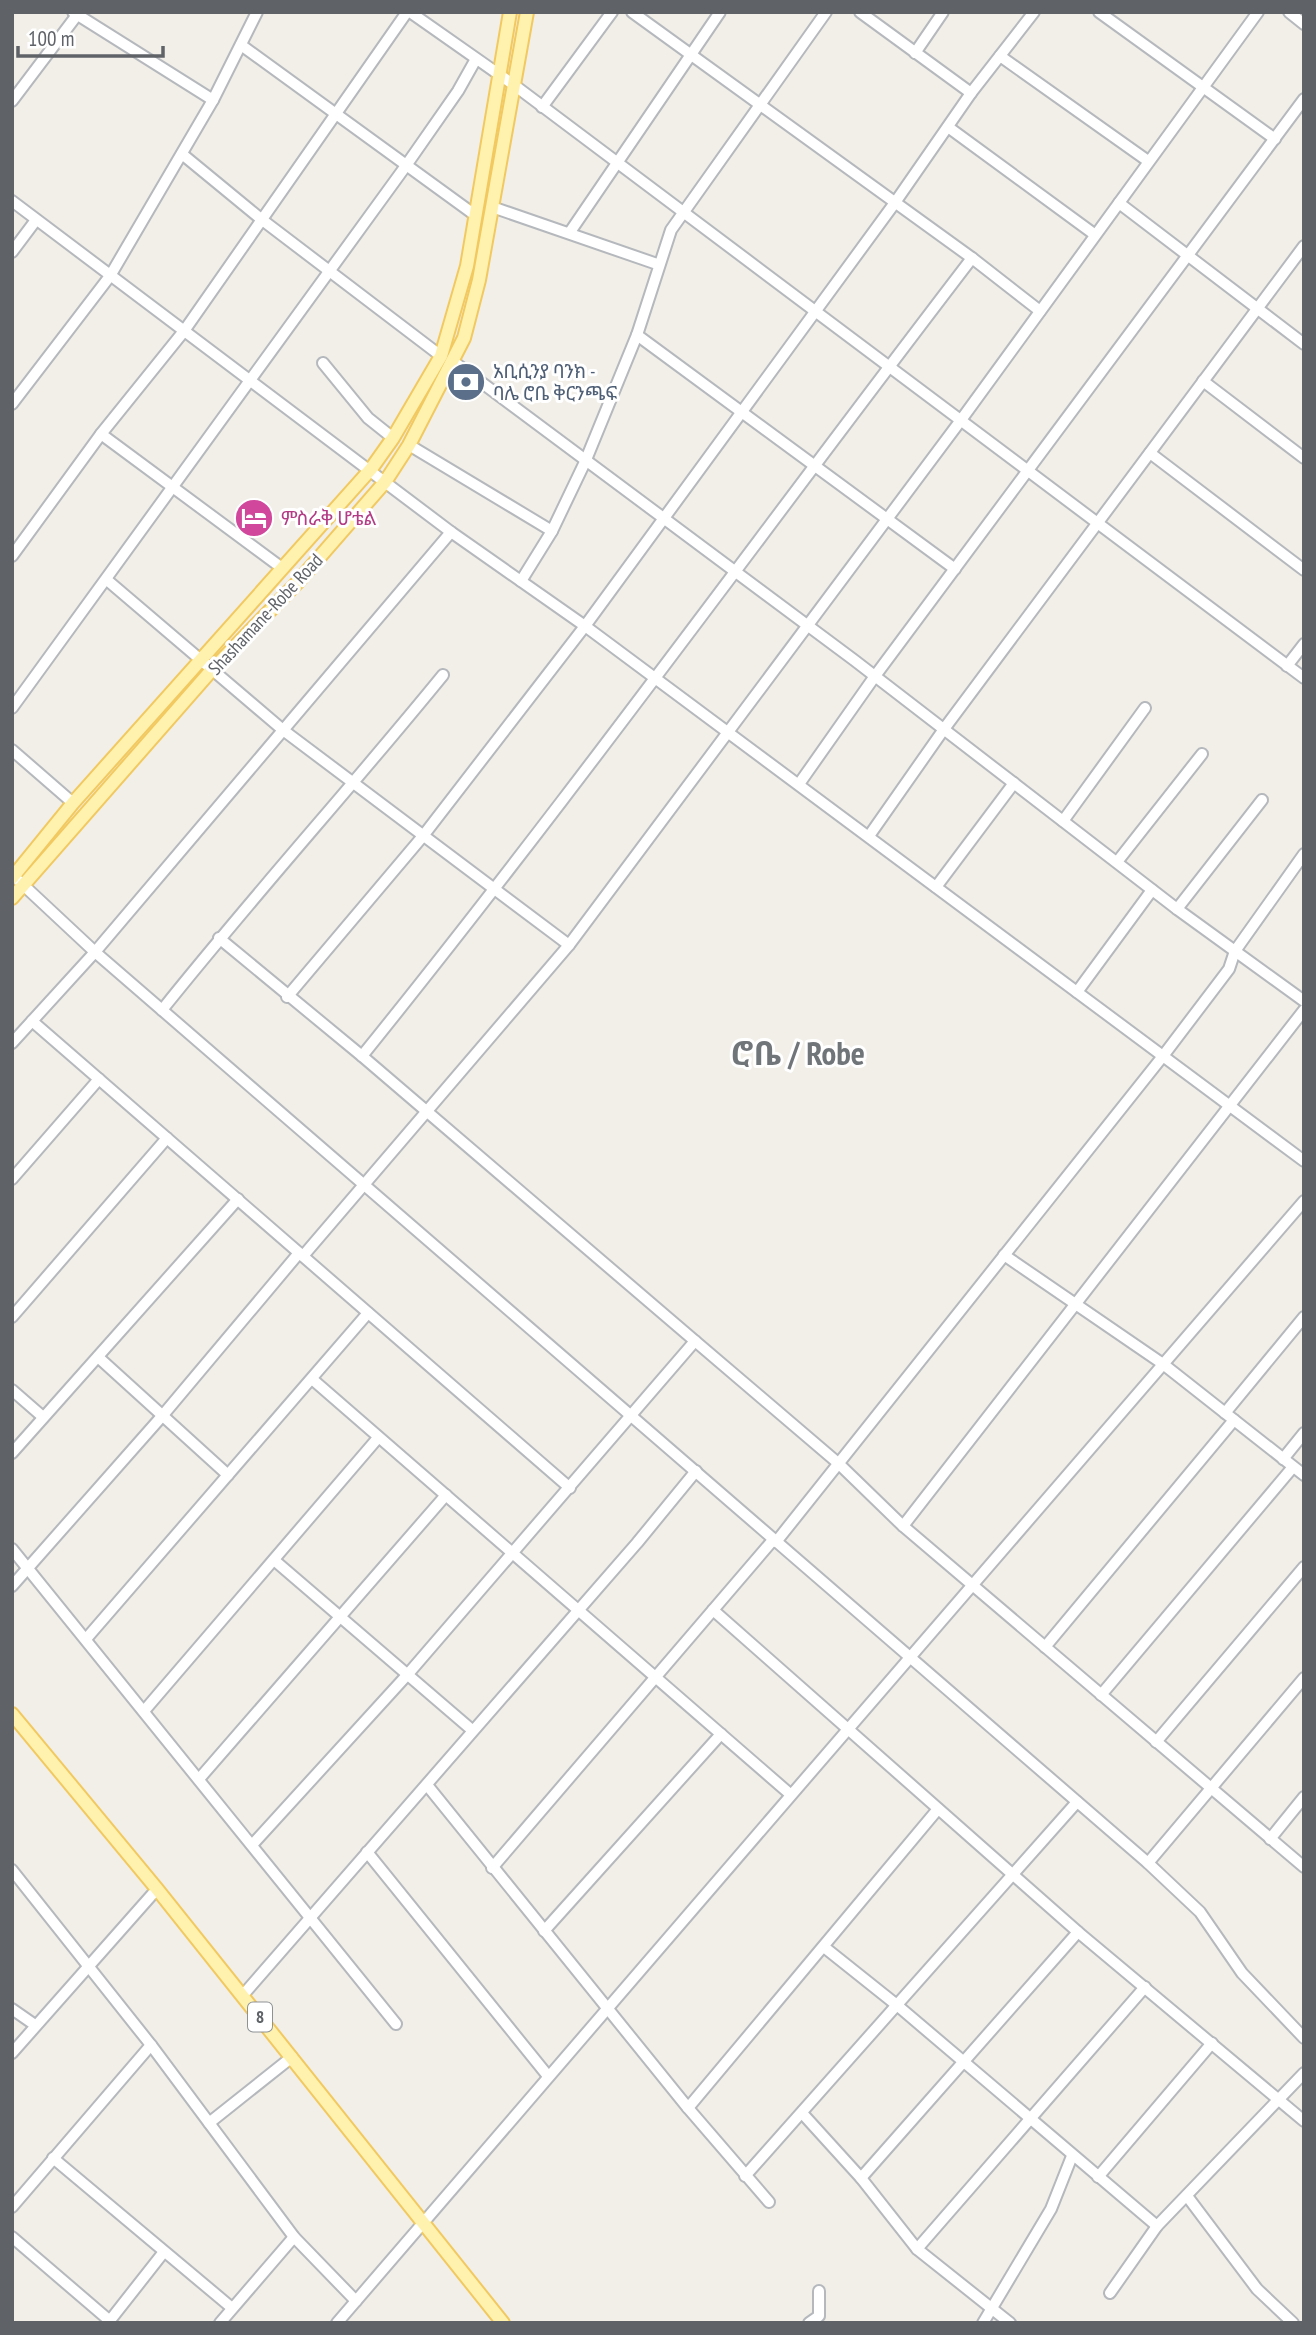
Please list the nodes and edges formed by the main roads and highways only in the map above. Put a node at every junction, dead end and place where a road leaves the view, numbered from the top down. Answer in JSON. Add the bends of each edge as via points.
{"nodes":[{"id":1,"x":510,"y":12,"type":"edge"},
{"id":2,"x":527,"y":12,"type":"edge"},
{"id":3,"x":16,"y":878,"type":"edge"},
{"id":4,"x":12,"y":898,"type":"edge"},
{"id":5,"x":12,"y":1714,"type":"edge"},
{"id":6,"x":503,"y":2323,"type":"edge"}],
"edges":[{"from":1,"to":3,"type":"main road","name":"Shashamane-Robe Road","via":[[458,307],[441,356],[371,469],[73,803]]},
{"from":2,"to":3,"type":"main road","name":"Shashamane-Robe Road","via":[[479,280],[464,338],[410,445],[385,482],[296,583]]},
{"from":3,"to":4,"type":"main road","name":"Shashamane-Robe Road"},
{"from":5,"to":6,"type":"main road","number":"8"}]}
